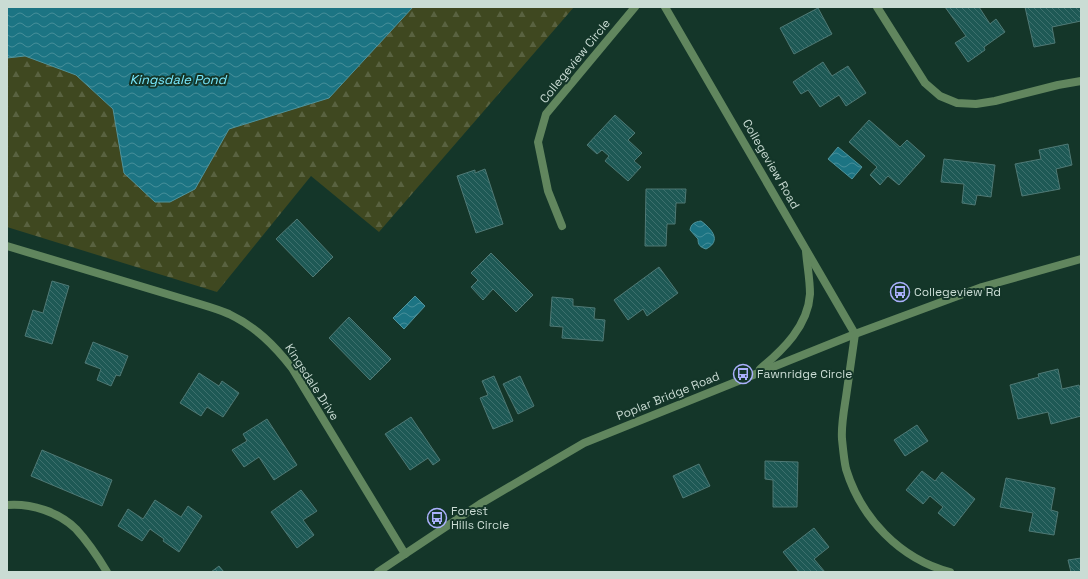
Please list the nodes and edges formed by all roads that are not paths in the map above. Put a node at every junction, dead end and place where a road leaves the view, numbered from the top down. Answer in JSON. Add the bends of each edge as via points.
{"nodes":[{"id":1,"x":635,"y":7,"type":"edge"},
{"id":2,"x":665,"y":7,"type":"edge"},
{"id":3,"x":877,"y":7,"type":"edge"},
{"id":4,"x":1081,"y":81,"type":"edge"},
{"id":5,"x":562,"y":226,"type":"dead end"},
{"id":6,"x":7,"y":246,"type":"edge"},
{"id":7,"x":805,"y":248,"type":"junction"},
{"id":8,"x":1081,"y":258,"type":"edge"},
{"id":9,"x":855,"y":334,"type":"junction"},
{"id":10,"x":754,"y":374,"type":"junction"},
{"id":11,"x":7,"y":505,"type":"edge"},
{"id":12,"x":405,"y":554,"type":"junction"},
{"id":13,"x":107,"y":572,"type":"edge"},
{"id":14,"x":378,"y":572,"type":"edge"},
{"id":15,"x":950,"y":572,"type":"edge"}],
"edges":[{"from":1,"to":5,"type":"street","name":"Collegeview Circle","via":[[546,114],[538,142],[548,191]]},
{"from":2,"to":7,"type":"street","name":"Collegeview Road"},
{"from":3,"to":4,"type":"street","via":[[925,83],[940,96],[957,103],[995,101]]},
{"from":6,"to":12,"type":"street","name":"Kingsdale Drive","via":[[200,304],[229,314],[253,328],[275,347],[292,368]]},
{"from":7,"to":9,"type":"street","name":"Collegeview Road"},
{"from":7,"to":10,"type":"street","via":[[810,290],[805,316],[795,334]]},
{"from":8,"to":9,"type":"street","name":"Poplar Bridge Road","via":[[982,287]]},
{"from":9,"to":10,"type":"street","name":"Poplar Bridge Road"},
{"from":9,"to":15,"type":"street","via":[[842,438],[846,468],[854,489],[873,521],[894,543],[920,560]]},
{"from":10,"to":12,"type":"street","name":"Poplar Bridge Road","via":[[584,444],[480,504]]},
{"from":11,"to":13,"type":"street","via":[[35,507],[56,515],[75,528]]},
{"from":12,"to":14,"type":"street","name":"Poplar Bridge Road"}]}
